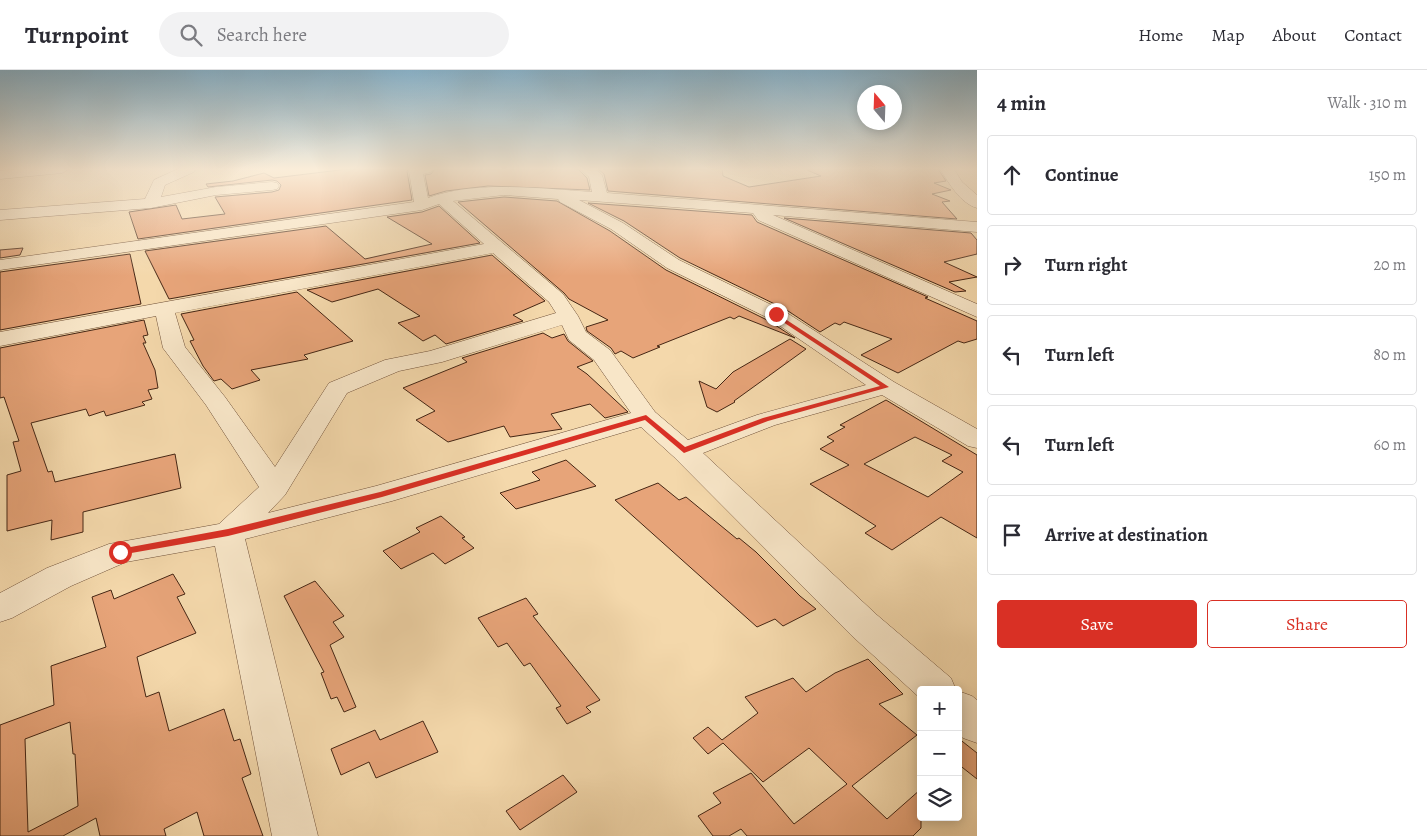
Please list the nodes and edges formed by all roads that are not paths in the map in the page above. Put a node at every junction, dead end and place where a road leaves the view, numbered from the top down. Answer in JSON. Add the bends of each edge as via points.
{"nodes":[{"id":1,"x":119,"y":205,"type":"edge"},
{"id":2,"x":422,"y":205,"type":"edge"},
{"id":3,"x":449,"y":205,"type":"edge"},
{"id":4,"x":577,"y":205,"type":"edge"},
{"id":5,"x":695,"y":205,"type":"edge"},
{"id":6,"x":758,"y":210,"type":"junction"},
{"id":7,"x":0,"y":215,"type":"edge"},
{"id":8,"x":977,"y":227,"type":"edge"},
{"id":9,"x":497,"y":247,"type":"junction"},
{"id":10,"x":0,"y":265,"type":"edge"},
{"id":11,"x":164,"y":308,"type":"junction"},
{"id":12,"x":977,"y":311,"type":"edge"},
{"id":13,"x":568,"y":316,"type":"junction"},
{"id":14,"x":0,"y":339,"type":"edge"},
{"id":15,"x":885,"y":387,"type":"junction"},
{"id":16,"x":646,"y":417,"type":"junction"},
{"id":17,"x":977,"y":440,"type":"edge"},
{"id":18,"x":684,"y":451,"type":"junction"},
{"id":19,"x":275,"y":489,"type":"junction"},
{"id":20,"x":228,"y":532,"type":"junction"},
{"id":21,"x":0,"y":609,"type":"edge"},
{"id":22,"x":933,"y":686,"type":"edge"},
{"id":23,"x":962,"y":712,"type":"edge"},
{"id":24,"x":977,"y":725,"type":"edge"},
{"id":25,"x":295,"y":836,"type":"edge"}],
"edges":[{"from":1,"to":7,"type":"street"},
{"from":2,"to":10,"type":"street"},
{"from":3,"to":9,"type":"street"},
{"from":4,"to":15,"type":"street","via":[[617,226],[672,264],[776,314]]},
{"from":5,"to":6,"type":"street"},
{"from":6,"to":8,"type":"street"},
{"from":6,"to":12,"type":"street","via":[[764,217]]},
{"from":9,"to":11,"type":"street"},
{"from":9,"to":13,"type":"street","via":[[556,298]]},
{"from":11,"to":14,"type":"street"},
{"from":11,"to":19,"type":"street","via":[[174,348],[216,402]]},
{"from":13,"to":16,"type":"street","via":[[577,335],[602,355]]},
{"from":13,"to":19,"type":"street","via":[[434,357],[393,366],[338,388]]},
{"from":15,"to":17,"type":"street"},
{"from":15,"to":18,"type":"street","via":[[766,420]]},
{"from":16,"to":18,"type":"street"},
{"from":16,"to":20,"type":"street","via":[[382,494]]},
{"from":18,"to":22,"type":"street","via":[[864,625]]},
{"from":19,"to":20,"type":"street"},
{"from":20,"to":21,"type":"street","via":[[120,552],[59,577]]},
{"from":20,"to":25,"type":"street"},
{"from":23,"to":24,"type":"street"}]}
